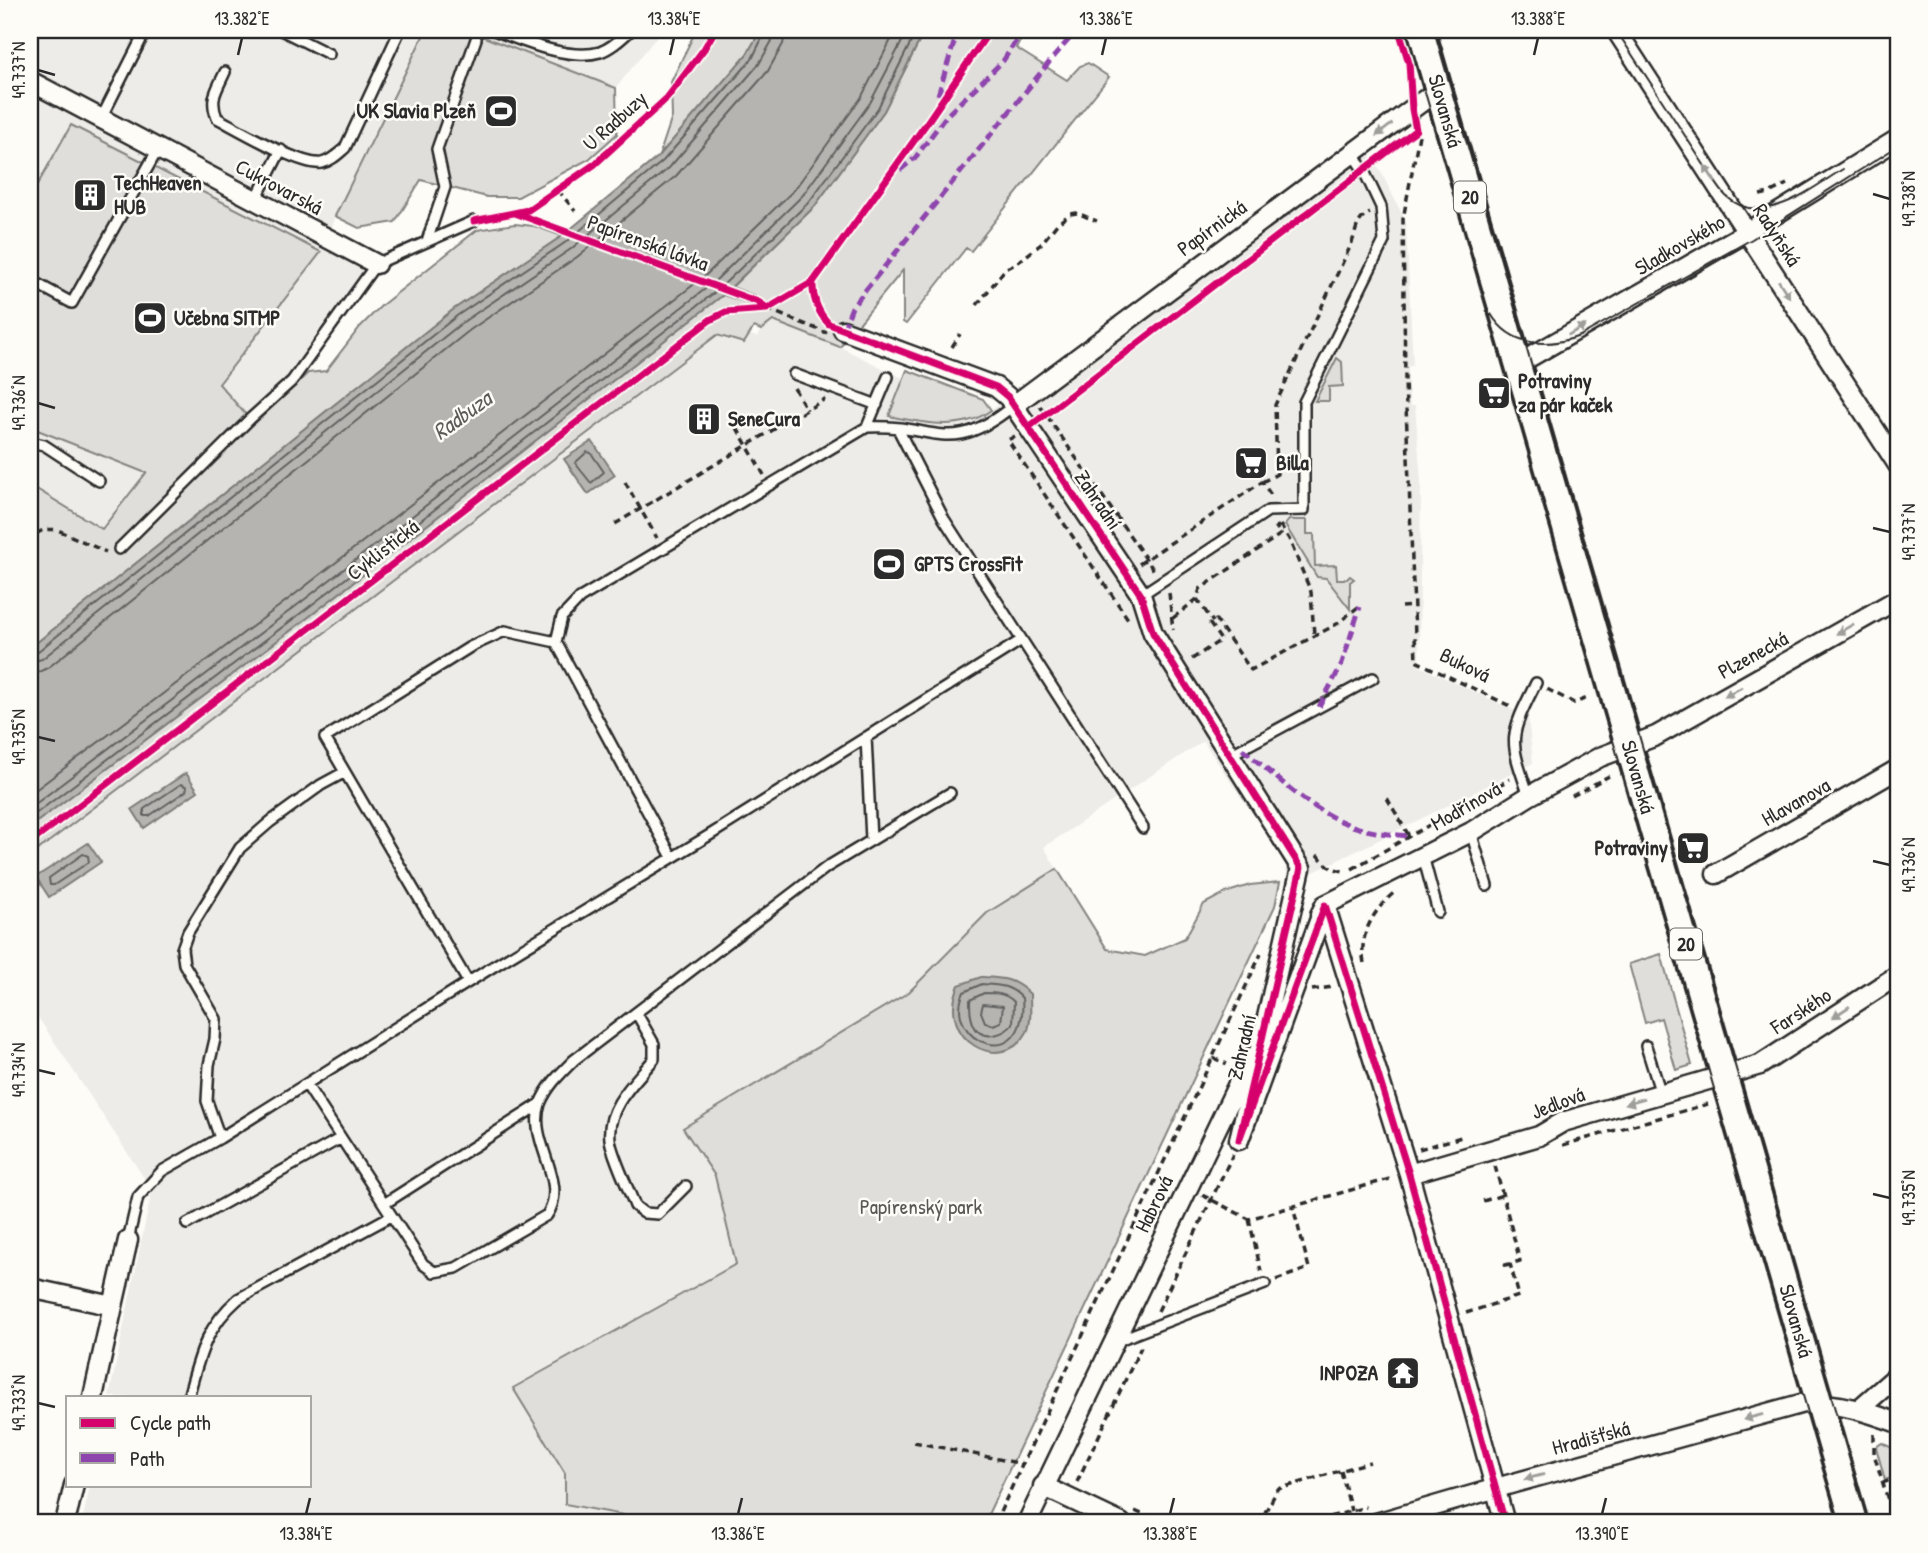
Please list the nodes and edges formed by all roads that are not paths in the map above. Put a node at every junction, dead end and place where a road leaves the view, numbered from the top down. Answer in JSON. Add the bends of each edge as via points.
{"nodes":[{"id":1,"x":146,"y":30,"type":"edge"},
{"id":2,"x":281,"y":30,"type":"edge"},
{"id":3,"x":400,"y":30,"type":"edge"},
{"id":4,"x":494,"y":30,"type":"edge"},
{"id":5,"x":631,"y":30,"type":"edge"},
{"id":6,"x":1421,"y":30,"type":"edge"},
{"id":7,"x":1616,"y":30,"type":"edge"},
{"id":8,"x":476,"y":40,"type":"dead end"},
{"id":9,"x":329,"y":54,"type":"dead end"},
{"id":10,"x":225,"y":72,"type":"dead end"},
{"id":11,"x":1439,"y":89,"type":"junction"},
{"id":12,"x":33,"y":90,"type":"edge"},
{"id":13,"x":101,"y":119,"type":"junction"},
{"id":14,"x":1898,"y":139,"type":"edge"},
{"id":15,"x":158,"y":149,"type":"junction"},
{"id":16,"x":281,"y":150,"type":"junction"},
{"id":17,"x":1352,"y":153,"type":"junction"},
{"id":18,"x":255,"y":201,"type":"junction"},
{"id":19,"x":474,"y":221,"type":"dead end"},
{"id":20,"x":1747,"y":232,"type":"junction"},
{"id":21,"x":427,"y":241,"type":"junction"},
{"id":22,"x":376,"y":264,"type":"junction"},
{"id":23,"x":30,"y":280,"type":"edge"},
{"id":24,"x":838,"y":333,"type":"road end"},
{"id":25,"x":1518,"y":364,"type":"junction"},
{"id":26,"x":888,"y":377,"type":"dead end"},
{"id":27,"x":792,"y":379,"type":"road end"},
{"id":28,"x":877,"y":405,"type":"junction"},
{"id":29,"x":1014,"y":405,"type":"junction"},
{"id":30,"x":867,"y":427,"type":"junction"},
{"id":31,"x":898,"y":429,"type":"junction"},
{"id":32,"x":30,"y":442,"type":"edge"},
{"id":33,"x":1898,"y":466,"type":"edge"},
{"id":34,"x":99,"y":481,"type":"dead end"},
{"id":35,"x":119,"y":549,"type":"road end"},
{"id":36,"x":1141,"y":595,"type":"junction"},
{"id":37,"x":1898,"y":599,"type":"edge"},
{"id":38,"x":1020,"y":641,"type":"junction"},
{"id":39,"x":556,"y":642,"type":"junction"},
{"id":40,"x":1373,"y":678,"type":"dead end"},
{"id":41,"x":1536,"y":683,"type":"road end"},
{"id":42,"x":866,"y":737,"type":"junction"},
{"id":43,"x":1629,"y":746,"type":"junction"},
{"id":44,"x":1230,"y":755,"type":"junction"},
{"id":45,"x":1898,"y":769,"type":"edge"},
{"id":46,"x":345,"y":772,"type":"junction"},
{"id":47,"x":950,"y":793,"type":"dead end"},
{"id":48,"x":1529,"y":796,"type":"junction"},
{"id":49,"x":1143,"y":828,"type":"dead end"},
{"id":50,"x":1471,"y":832,"type":"junction"},
{"id":51,"x":871,"y":840,"type":"junction"},
{"id":52,"x":672,"y":857,"type":"junction"},
{"id":53,"x":1425,"y":864,"type":"junction"},
{"id":54,"x":1716,"y":874,"type":"dead end"},
{"id":55,"x":1487,"y":886,"type":"dead end"},
{"id":56,"x":1325,"y":905,"type":"junction"},
{"id":57,"x":1438,"y":912,"type":"dead end"},
{"id":58,"x":1898,"y":975,"type":"edge"},
{"id":59,"x":468,"y":982,"type":"junction"},
{"id":60,"x":637,"y":1014,"type":"junction"},
{"id":61,"x":1646,"y":1046,"type":"dead end"},
{"id":62,"x":1724,"y":1075,"type":"junction"},
{"id":63,"x":306,"y":1084,"type":"junction"},
{"id":64,"x":1661,"y":1094,"type":"junction"},
{"id":65,"x":540,"y":1104,"type":"junction"},
{"id":66,"x":220,"y":1138,"type":"junction"},
{"id":67,"x":341,"y":1138,"type":"junction"},
{"id":68,"x":1415,"y":1172,"type":"junction"},
{"id":69,"x":687,"y":1186,"type":"dead end"},
{"id":70,"x":384,"y":1204,"type":"junction"},
{"id":71,"x":391,"y":1216,"type":"junction"},
{"id":72,"x":187,"y":1224,"type":"dead end"},
{"id":73,"x":128,"y":1240,"type":"joint"},
{"id":74,"x":1265,"y":1284,"type":"road end"},
{"id":75,"x":30,"y":1288,"type":"edge"},
{"id":76,"x":113,"y":1306,"type":"junction"},
{"id":77,"x":1112,"y":1342,"type":"junction"},
{"id":78,"x":1898,"y":1375,"type":"edge"},
{"id":79,"x":189,"y":1394,"type":"dead end"},
{"id":80,"x":93,"y":1396,"type":"edge"},
{"id":81,"x":1819,"y":1403,"type":"junction"},
{"id":82,"x":1859,"y":1409,"type":"junction"},
{"id":83,"x":1898,"y":1423,"type":"edge"},
{"id":84,"x":74,"y":1486,"type":"edge"},
{"id":85,"x":1043,"y":1486,"type":"junction"},
{"id":86,"x":1495,"y":1488,"type":"junction"},
{"id":87,"x":65,"y":1523,"type":"edge"},
{"id":88,"x":1027,"y":1523,"type":"edge"},
{"id":89,"x":1121,"y":1523,"type":"edge"},
{"id":90,"x":1376,"y":1523,"type":"edge"},
{"id":91,"x":1505,"y":1523,"type":"edge"},
{"id":92,"x":1854,"y":1523,"type":"edge"}],
"edges":[{"from":1,"to":13,"type":"lane"},
{"from":2,"to":9,"type":"lane"},
{"from":3,"to":16,"type":"lane","via":[[345,148],[320,164]]},
{"from":4,"to":5,"type":"lane","via":[[576,53],[598,52]]},
{"from":6,"to":11,"type":"main road","name":"Slovanská","number":"20"},
{"from":20,"to":7,"type":"street","name":"Radyňská","one_way":true},
{"from":8,"to":21,"type":"lane","via":[[437,149],[445,187]]},
{"from":10,"to":16,"type":"lane","via":[[213,98],[217,118]]},
{"from":11,"to":17,"type":"street","name":"Papírnická","one_way":true},
{"from":11,"to":25,"type":"main road","name":"Slovanská","number":"20"},
{"from":12,"to":13,"type":"street","name":"Cukrovarská"},
{"from":13,"to":15,"type":"street","name":"Cukrovarská"},
{"from":14,"to":20,"type":"street","name":"Sladkovského"},
{"from":15,"to":18,"type":"street","name":"Cukrovarská"},
{"from":15,"to":23,"type":"lane","via":[[72,303]]},
{"from":16,"to":18,"type":"lane"},
{"from":17,"to":29,"type":"street","name":"Papírnická"},
{"from":17,"to":36,"type":"lane","via":[[1381,207],[1384,241],[1304,402],[1304,510],[1268,511]]},
{"from":18,"to":22,"type":"street","name":"Cukrovarská"},
{"from":19,"to":21,"type":"lane"},
{"from":25,"to":20,"type":"street","name":"Sladkovského","one_way":true},
{"from":20,"to":33,"type":"street","name":"Radyňská","one_way":true},
{"from":21,"to":22,"type":"lane"},
{"from":22,"to":35,"type":"lane","via":[[292,381]]},
{"from":24,"to":29,"type":"street","name":"Zahradní","via":[[996,387]]},
{"from":25,"to":43,"type":"main road","name":"Slovanská","number":"20"},
{"from":26,"to":28,"type":"lane"},
{"from":27,"to":28,"type":"lane"},
{"from":28,"to":30,"type":"lane"},
{"from":29,"to":31,"type":"lane","via":[[970,433],[933,435]]},
{"from":29,"to":36,"type":"street","name":"Zahradní"},
{"from":30,"to":31,"type":"lane"},
{"from":30,"to":39,"type":"lane","via":[[580,598],[562,617]]},
{"from":31,"to":38,"type":"lane","via":[[944,519]]},
{"from":32,"to":34,"type":"lane","via":[[44,445]]},
{"from":36,"to":44,"type":"street","name":"Zahradní","via":[[1153,633]]},
{"from":37,"to":43,"type":"street","name":"Plzenecká","one_way":true,"via":[[1656,736]]},
{"from":38,"to":42,"type":"lane"},
{"from":38,"to":49,"type":"lane"},
{"from":39,"to":46,"type":"lane","via":[[505,631],[470,647],[324,738]]},
{"from":39,"to":52,"type":"lane"},
{"from":40,"to":44,"type":"lane"},
{"from":41,"to":48,"type":"lane","via":[[1521,711],[1513,748]]},
{"from":42,"to":51,"type":"lane"},
{"from":42,"to":52,"type":"lane"},
{"from":43,"to":48,"type":"street","name":"Modřínová"},
{"from":43,"to":62,"type":"main road","name":"Slovanská","number":"20"},
{"from":44,"to":56,"type":"street","name":"Zahradní","via":[[1301,868],[1239,1140]]},
{"from":45,"to":54,"type":"street","name":"Hlavanova"},
{"from":46,"to":59,"type":"lane"},
{"from":46,"to":66,"type":"lane","via":[[321,785],[240,848],[182,949],[184,964],[216,1019],[207,1101]]},
{"from":47,"to":51,"type":"lane"},
{"from":48,"to":50,"type":"street","name":"Modřínová"},
{"from":50,"to":53,"type":"street","name":"Modřínová"},
{"from":50,"to":55,"type":"lane"},
{"from":51,"to":60,"type":"lane","via":[[827,867]]},
{"from":52,"to":59,"type":"lane"},
{"from":53,"to":56,"type":"street","name":"Modřínová"},
{"from":53,"to":57,"type":"lane"},
{"from":56,"to":68,"type":"street"},
{"from":56,"to":77,"type":"street","name":"Habrová"},
{"from":58,"to":62,"type":"street","name":"Farského","one_way":true,"via":[[1760,1065]]},
{"from":59,"to":63,"type":"lane"},
{"from":60,"to":65,"type":"lane","via":[[574,1060],[554,1080]]},
{"from":60,"to":69,"type":"lane","via":[[654,1044],[654,1059],[612,1116],[610,1139],[635,1206],[644,1213],[658,1214]]},
{"from":61,"to":64,"type":"lane"},
{"from":62,"to":64,"type":"street","name":"Jedlová"},
{"from":62,"to":81,"type":"main road","name":"Slovanská","number":"20"},
{"from":63,"to":66,"type":"lane"},
{"from":63,"to":67,"type":"lane"},
{"from":64,"to":68,"type":"street","name":"Jedlová","one_way":true},
{"from":65,"to":70,"type":"lane"},
{"from":65,"to":71,"type":"lane","via":[[537,1128],[556,1193],[547,1215],[456,1268],[434,1272],[423,1264]]},
{"from":66,"to":73,"type":"lane","via":[[154,1179],[138,1197]]},
{"from":67,"to":70,"type":"lane"},
{"from":67,"to":72,"type":"lane"},
{"from":68,"to":86,"type":"street"},
{"from":70,"to":71,"type":"lane"},
{"from":71,"to":79,"type":"lane","via":[[238,1300],[222,1314],[200,1351]]},
{"from":73,"to":76,"type":"street"},
{"from":74,"to":77,"type":"lane"},
{"from":75,"to":76,"type":"street"},
{"from":76,"to":80,"type":"street"},
{"from":77,"to":85,"type":"street","name":"Habrová"},
{"from":78,"to":82,"type":"street"},
{"from":81,"to":82,"type":"street","name":"Hradišťská"},
{"from":81,"to":86,"type":"street","name":"Hradišťská","one_way":true,"via":[[1804,1403]]},
{"from":81,"to":92,"type":"main road","name":"Slovanská","number":"20"},
{"from":82,"to":83,"type":"street","name":"Hradišťská"},
{"from":84,"to":87,"type":"street"},
{"from":85,"to":88,"type":"street","name":"Habrová"},
{"from":85,"to":89,"type":"street"},
{"from":86,"to":90,"type":"street","name":"Hradišťská"},
{"from":86,"to":91,"type":"street"}]}
